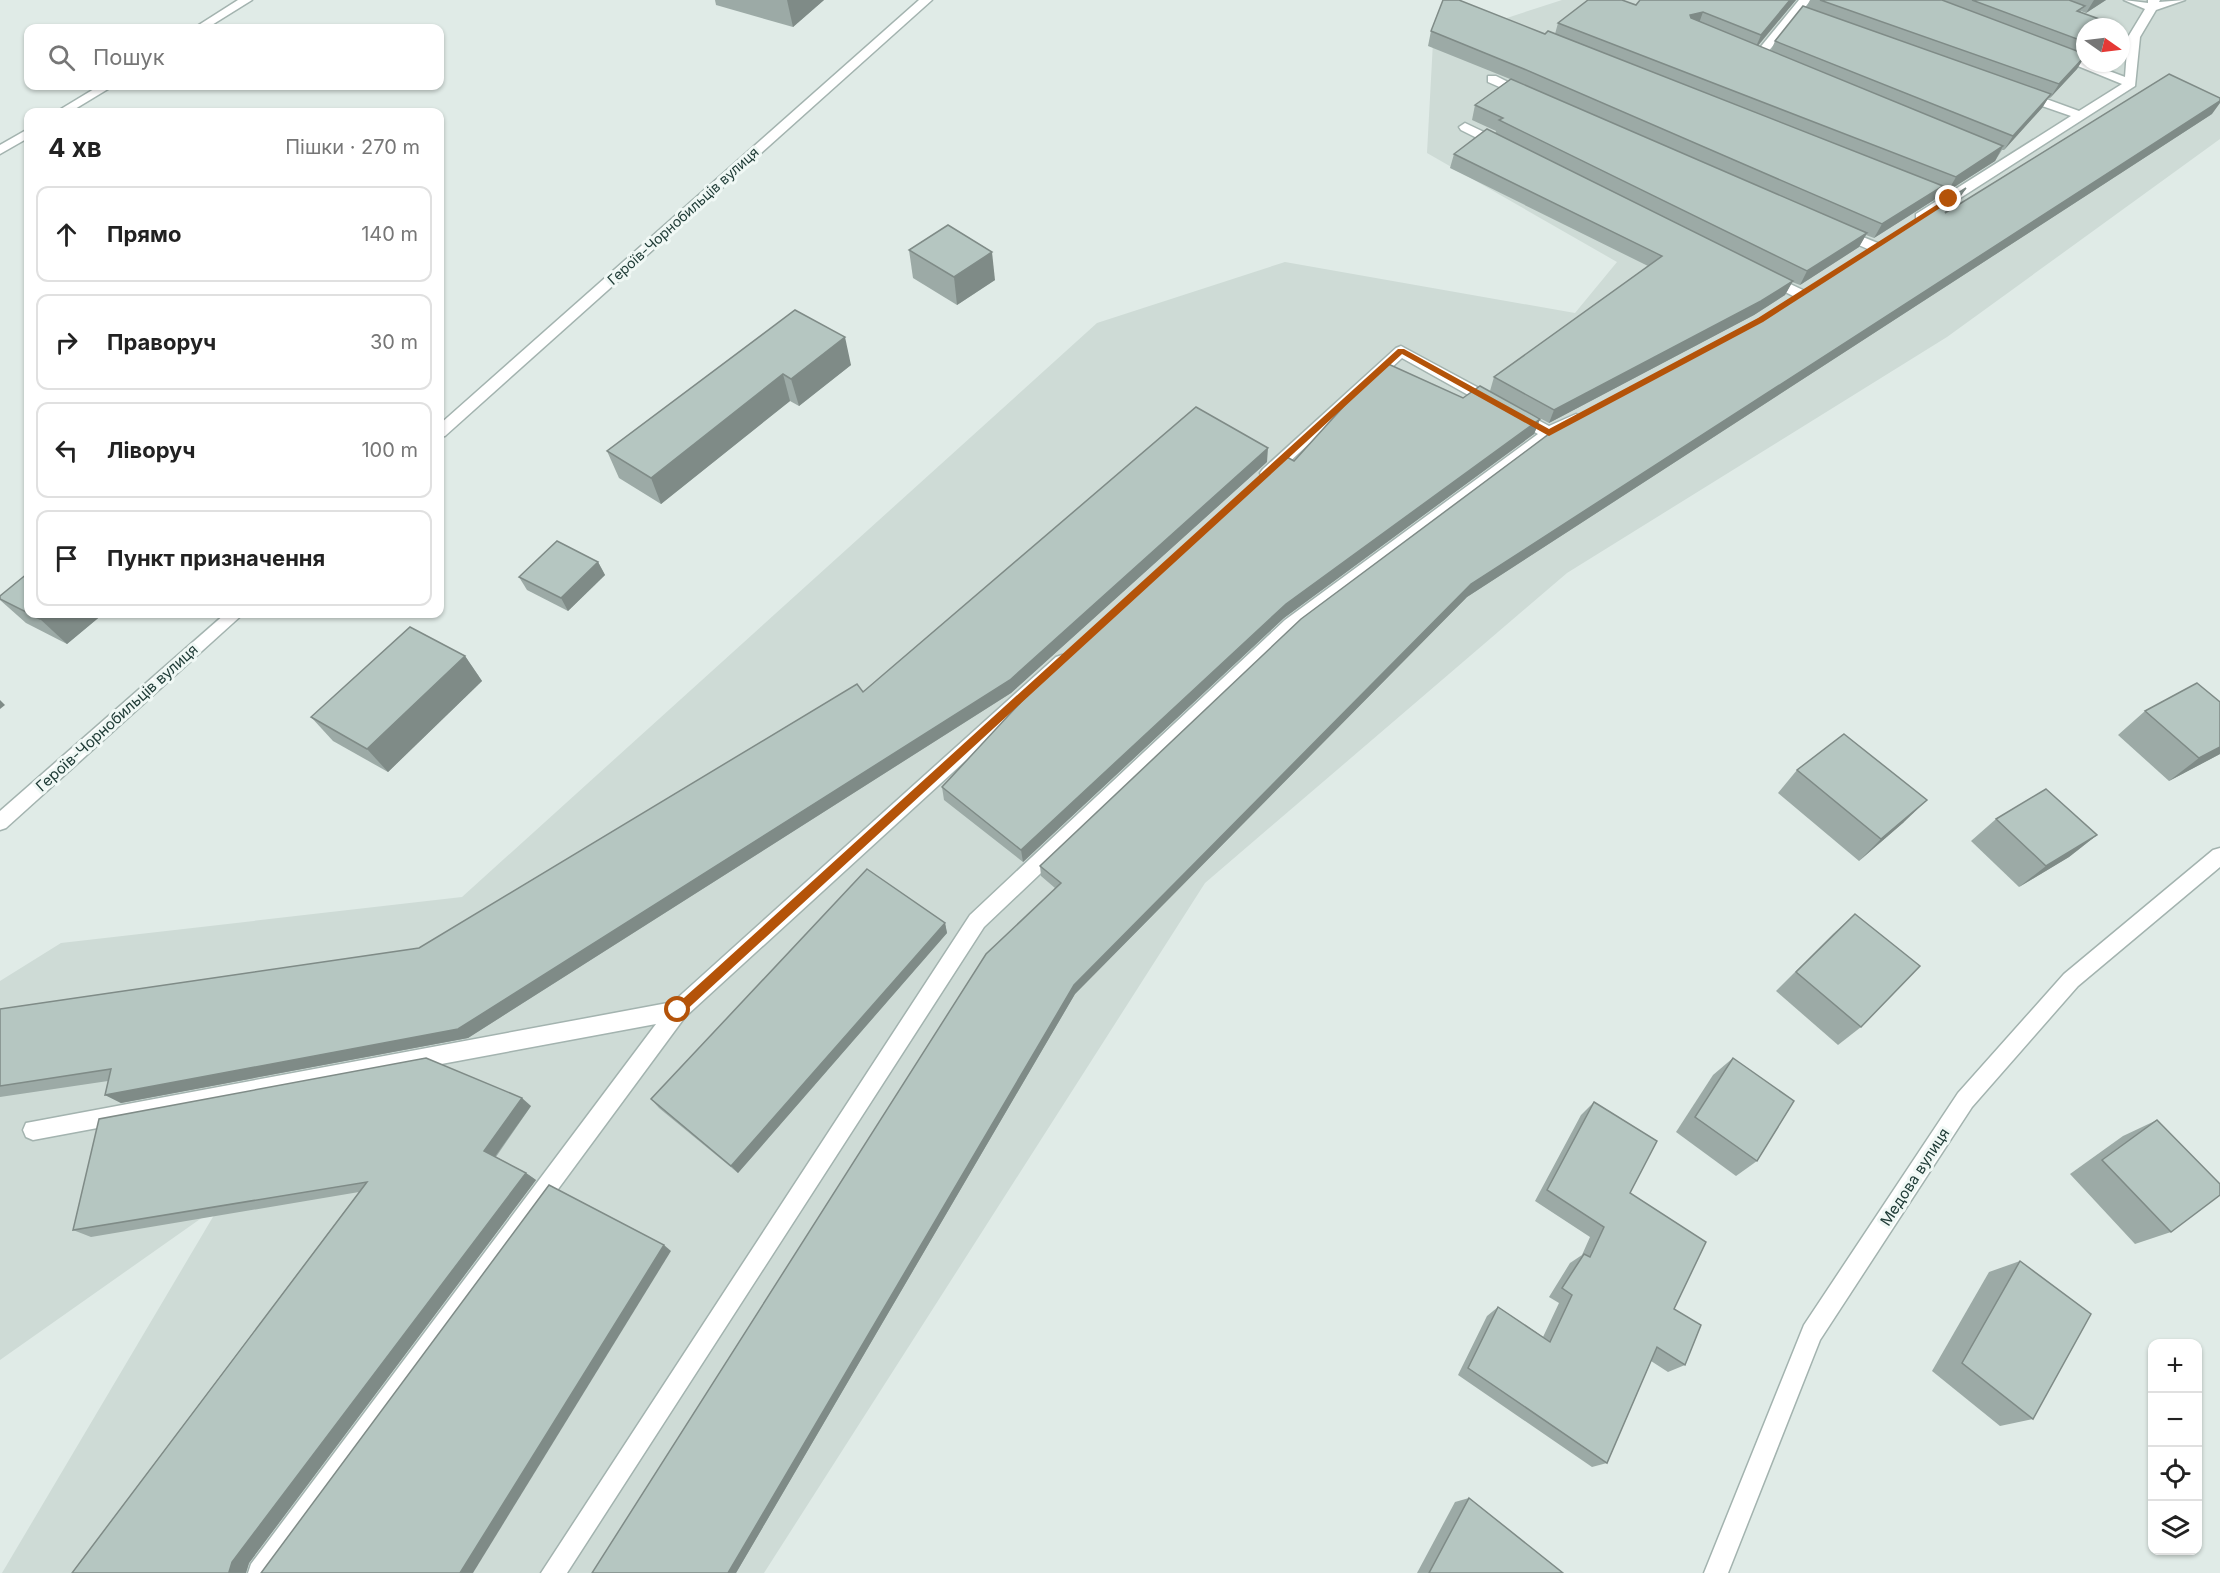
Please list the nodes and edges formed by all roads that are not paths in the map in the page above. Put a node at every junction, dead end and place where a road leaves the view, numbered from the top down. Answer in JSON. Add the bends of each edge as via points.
{"nodes":[{"id":1,"x":246,"y":0,"type":"edge"},
{"id":2,"x":926,"y":0,"type":"edge"},
{"id":3,"x":1805,"y":0,"type":"edge"},
{"id":4,"x":2130,"y":0,"type":"edge"},
{"id":5,"x":2179,"y":0,"type":"edge"},
{"id":6,"x":2153,"y":4,"type":"edge"},
{"id":7,"x":207,"y":24,"type":"edge"},
{"id":8,"x":2130,"y":31,"type":"edge"},
{"id":9,"x":2043,"y":50,"type":"edge"},
{"id":10,"x":1758,"y":57,"type":"edge"},
{"id":11,"x":2130,"y":71,"type":"edge"},
{"id":12,"x":1492,"y":79,"type":"dead end"},
{"id":13,"x":2131,"y":83,"type":"junction"},
{"id":14,"x":100,"y":90,"type":"edge"},
{"id":15,"x":2014,"y":92,"type":"edge"},
{"id":16,"x":1536,"y":98,"type":"edge"},
{"id":17,"x":69,"y":108,"type":"edge"},
{"id":18,"x":2080,"y":115,"type":"junction"},
{"id":19,"x":1465,"y":127,"type":"dead end"},
{"id":20,"x":24,"y":135,"type":"edge"},
{"id":21,"x":0,"y":150,"type":"edge"},
{"id":22,"x":1517,"y":153,"type":"edge"},
{"id":23,"x":1831,"y":228,"type":"edge"},
{"id":24,"x":1875,"y":247,"type":"junction"},
{"id":25,"x":1856,"y":259,"type":"edge"},
{"id":26,"x":1758,"y":273,"type":"edge"},
{"id":27,"x":1819,"y":282,"type":"edge"},
{"id":28,"x":1800,"y":294,"type":"junction"},
{"id":29,"x":1780,"y":307,"type":"edge"},
{"id":30,"x":1591,"y":410,"type":"edge"},
{"id":31,"x":444,"y":428,"type":"edge"},
{"id":32,"x":1549,"y":433,"type":"junction"},
{"id":33,"x":1252,"y":487,"type":"edge"},
{"id":34,"x":230,"y":618,"type":"edge"},
{"id":35,"x":1077,"y":647,"type":"edge"},
{"id":36,"x":0,"y":822,"type":"edge"},
{"id":37,"x":2220,"y":856,"type":"edge"},
{"id":38,"x":678,"y":1010,"type":"junction"},
{"id":39,"x":33,"y":1130,"type":"dead end"},
{"id":40,"x":260,"y":1573,"type":"edge"},
{"id":41,"x":553,"y":1573,"type":"edge"},
{"id":42,"x":1716,"y":1573,"type":"edge"}],
"edges":[{"from":1,"to":7,"type":"street"},
{"from":2,"to":31,"type":"street","name":"Героїв-Чорнобильців вулиця"},
{"from":3,"to":10,"type":"street","via":[[1800,15]]},
{"from":4,"to":6,"type":"street"},
{"from":5,"to":6,"type":"street"},
{"from":6,"to":8,"type":"street"},
{"from":9,"to":13,"type":"street"},
{"from":11,"to":13,"type":"street"},
{"from":12,"to":16,"type":"street"},
{"from":13,"to":18,"type":"street"},
{"from":14,"to":17,"type":"street"},
{"from":15,"to":18,"type":"street"},
{"from":18,"to":24,"type":"street","via":[[1943,197]]},
{"from":19,"to":22,"type":"street"},
{"from":20,"to":21,"type":"street"},
{"from":23,"to":24,"type":"street"},
{"from":24,"to":25,"type":"street"},
{"from":26,"to":28,"type":"street"},
{"from":27,"to":28,"type":"street"},
{"from":28,"to":29,"type":"street"},
{"from":30,"to":32,"type":"street"},
{"from":32,"to":33,"type":"street","via":[[1401,351]]},
{"from":32,"to":41,"type":"street","via":[[1291,625],[977,921]]},
{"from":34,"to":36,"type":"street","name":"Героїв-Чорнобильців вулиця"},
{"from":35,"to":38,"type":"street"},
{"from":37,"to":42,"type":"street","name":"Медова вулиця","via":[[2071,980],[1965,1100],[1812,1333]]},
{"from":38,"to":39,"type":"street"},
{"from":38,"to":40,"type":"street"}]}
